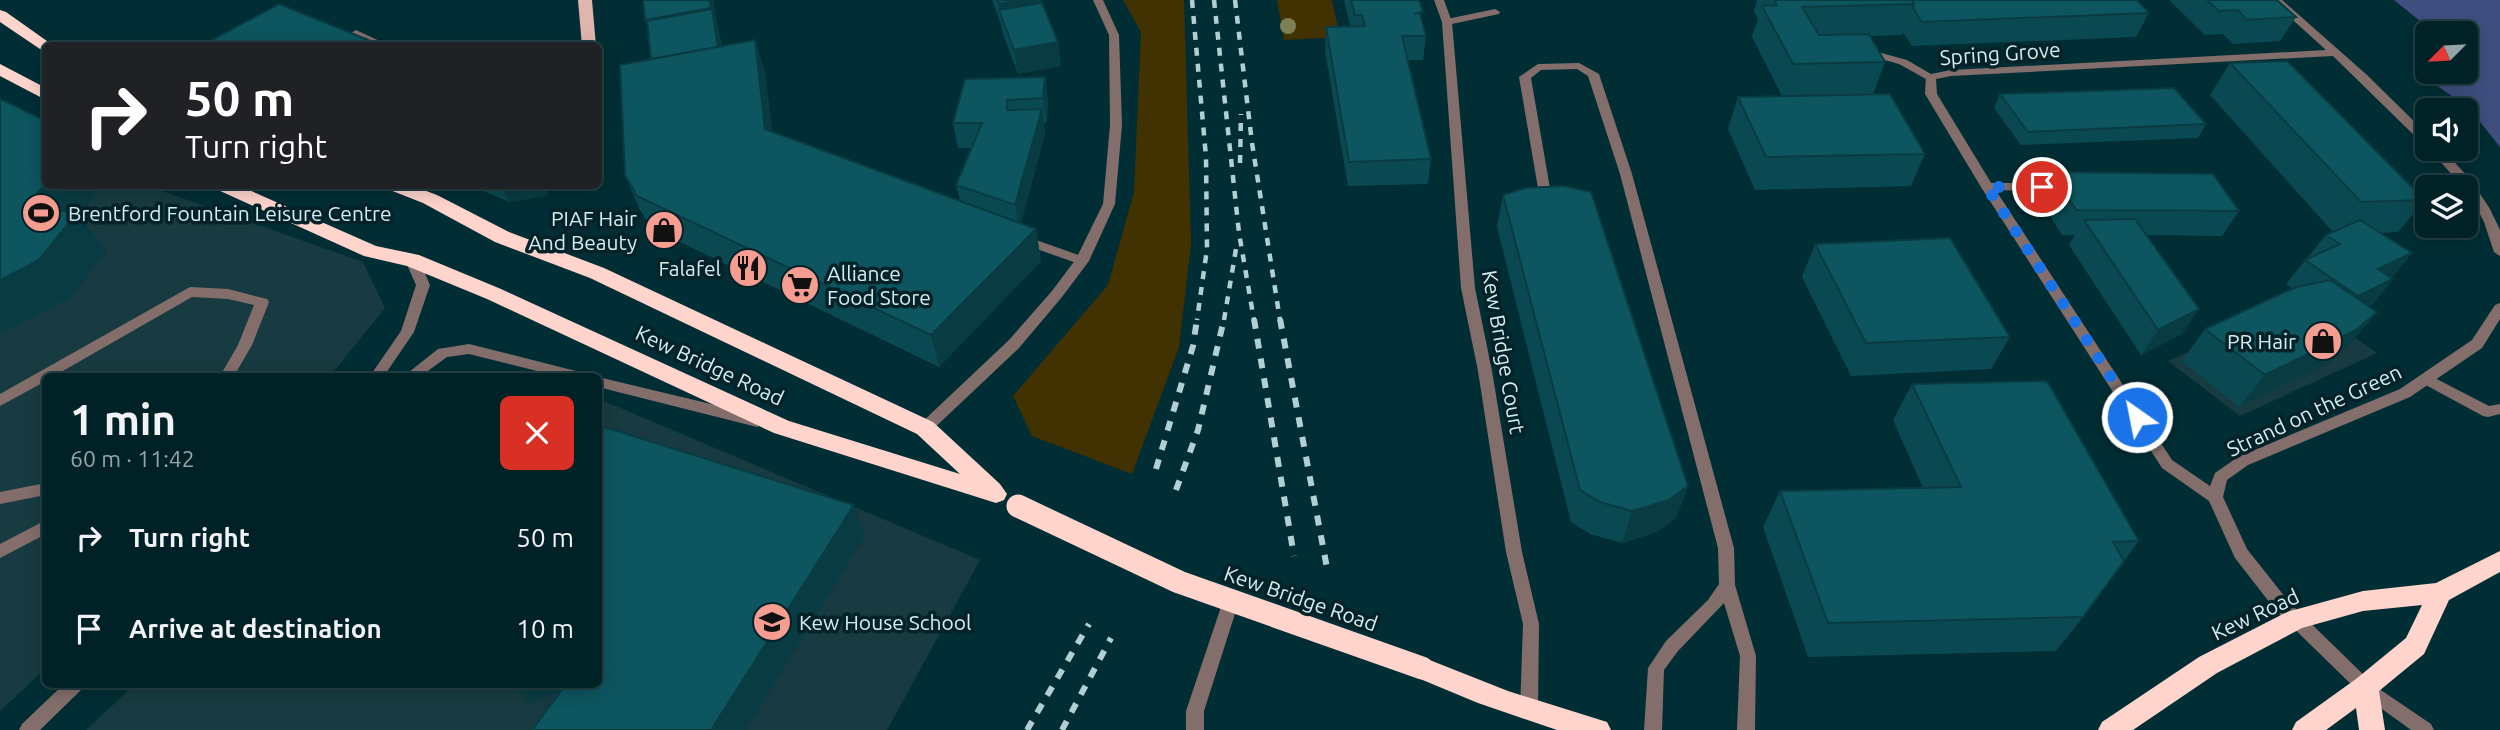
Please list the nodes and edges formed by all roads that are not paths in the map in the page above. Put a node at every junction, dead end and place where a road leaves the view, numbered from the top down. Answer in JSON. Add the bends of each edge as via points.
{"nodes":[{"id":1,"x":586,"y":0,"type":"edge"},
{"id":2,"x":1098,"y":0,"type":"edge"},
{"id":3,"x":1439,"y":0,"type":"edge"},
{"id":4,"x":2276,"y":0,"type":"edge"},
{"id":5,"x":1494,"y":12,"type":"dead end"},
{"id":6,"x":0,"y":15,"type":"edge"},
{"id":7,"x":1447,"y":22,"type":"junction"},
{"id":8,"x":356,"y":33,"type":"edge"},
{"id":9,"x":374,"y":42,"type":"edge"},
{"id":10,"x":585,"y":42,"type":"edge"},
{"id":11,"x":42,"y":43,"type":"edge"},
{"id":12,"x":1846,"y":49,"type":"edge"},
{"id":13,"x":2333,"y":53,"type":"junction"},
{"id":14,"x":0,"y":69,"type":"edge"},
{"id":15,"x":1930,"y":77,"type":"junction"},
{"id":16,"x":42,"y":93,"type":"edge"},
{"id":17,"x":2415,"y":129,"type":"edge"},
{"id":18,"x":2448,"y":161,"type":"edge"},
{"id":19,"x":1987,"y":187,"type":"junction"},
{"id":20,"x":2083,"y":187,"type":"edge"},
{"id":21,"x":232,"y":189,"type":"edge"},
{"id":22,"x":405,"y":189,"type":"edge"},
{"id":23,"x":1546,"y":200,"type":"edge"},
{"id":24,"x":1006,"y":233,"type":"edge"},
{"id":25,"x":2500,"y":252,"type":"edge"},
{"id":26,"x":412,"y":260,"type":"junction"},
{"id":27,"x":1082,"y":261,"type":"junction"},
{"id":28,"x":2500,"y":308,"type":"edge"},
{"id":29,"x":49,"y":373,"type":"edge"},
{"id":30,"x":229,"y":373,"type":"edge"},
{"id":31,"x":379,"y":373,"type":"edge"},
{"id":32,"x":415,"y":373,"type":"edge"},
{"id":33,"x":564,"y":373,"type":"edge"},
{"id":34,"x":42,"y":377,"type":"edge"},
{"id":35,"x":2427,"y":379,"type":"junction"},
{"id":36,"x":602,"y":383,"type":"edge"},
{"id":37,"x":0,"y":401,"type":"edge"},
{"id":38,"x":2500,"y":409,"type":"edge"},
{"id":39,"x":782,"y":427,"type":"junction"},
{"id":40,"x":925,"y":428,"type":"junction"},
{"id":41,"x":42,"y":490,"type":"edge"},
{"id":42,"x":996,"y":494,"type":"junction"},
{"id":43,"x":2215,"y":497,"type":"junction"},
{"id":44,"x":0,"y":498,"type":"edge"},
{"id":45,"x":42,"y":528,"type":"edge"},
{"id":46,"x":0,"y":552,"type":"edge"},
{"id":47,"x":2500,"y":561,"type":"edge"},
{"id":48,"x":1727,"y":585,"type":"junction"},
{"id":49,"x":2440,"y":593,"type":"junction"},
{"id":50,"x":1231,"y":601,"type":"junction"},
{"id":51,"x":2295,"y":619,"type":"junction"},
{"id":52,"x":2365,"y":687,"type":"junction"},
{"id":53,"x":72,"y":688,"type":"edge"},
{"id":54,"x":1529,"y":711,"type":"junction"},
{"id":55,"x":28,"y":730,"type":"edge"},
{"id":56,"x":1195,"y":730,"type":"edge"},
{"id":57,"x":1598,"y":730,"type":"edge"},
{"id":58,"x":1653,"y":730,"type":"edge"},
{"id":59,"x":1746,"y":730,"type":"edge"},
{"id":60,"x":2111,"y":730,"type":"edge"},
{"id":61,"x":2305,"y":730,"type":"edge"},
{"id":62,"x":2372,"y":730,"type":"edge"},
{"id":63,"x":2424,"y":730,"type":"edge"}],
"edges":[{"from":1,"to":10,"type":"main road"},
{"from":2,"to":27,"type":"street","via":[[1114,35],[1116,125],[1109,204]]},
{"from":3,"to":7,"type":"street","name":"Kew Bridge Court"},
{"from":4,"to":13,"type":"street"},
{"from":5,"to":7,"type":"street"},
{"from":6,"to":11,"type":"highway"},
{"from":7,"to":54,"type":"street","name":"Kew Bridge Court","via":[[1468,288],[1531,624]]},
{"from":8,"to":9,"type":"street"},
{"from":12,"to":15,"type":"street","via":[[1903,62]]},
{"from":13,"to":15,"type":"street","name":"Spring Grove"},
{"from":13,"to":17,"type":"street"},
{"from":14,"to":16,"type":"highway"},
{"from":15,"to":19,"type":"street","name":"Spring Grove","via":[[1931,94]]},
{"from":18,"to":25,"type":"street","via":[[2462,174],[2495,227]]},
{"from":19,"to":20,"type":"street"},
{"from":19,"to":43,"type":"street","name":"Spring Grove","via":[[2167,464]]},
{"from":21,"to":26,"type":"highway","name":"Kew Bridge Road","via":[[371,251]]},
{"from":22,"to":40,"type":"highway","name":"Kew Bridge Road","via":[[502,237],[597,273]]},
{"from":23,"to":48,"type":"street","via":[[1525,77],[1538,67],[1579,66],[1594,74],[1626,174],[1726,548]]},
{"from":24,"to":27,"type":"street"},
{"from":26,"to":31,"type":"street","via":[[423,285],[407,332]]},
{"from":26,"to":39,"type":"highway","name":"Kew Bridge Road"},
{"from":27,"to":40,"type":"street","via":[[1014,344]]},
{"from":28,"to":35,"type":"street","name":"Strand on the Green","via":[[2477,344]]},
{"from":29,"to":30,"type":"street","via":[[190,292],[262,302]]},
{"from":32,"to":33,"type":"street","via":[[443,353],[469,349]]},
{"from":34,"to":37,"type":"street"},
{"from":35,"to":38,"type":"street","via":[[2488,412]]},
{"from":35,"to":43,"type":"street","name":"Strand on the Green","via":[[2405,393],[2243,461],[2220,477]]},
{"from":36,"to":39,"type":"street"},
{"from":39,"to":42,"type":"highway","name":"Kew Bridge Road"},
{"from":40,"to":42,"type":"highway","name":"Kew Bridge Road"},
{"from":41,"to":44,"type":"street"},
{"from":42,"to":50,"type":"highway","name":"Kew Bridge Road","bridge":true,"via":[[1179,582]]},
{"from":43,"to":51,"type":"street","via":[[2241,553]]},
{"from":45,"to":46,"type":"street"},
{"from":47,"to":49,"type":"highway","name":"Kew Road"},
{"from":48,"to":58,"type":"street","via":[[1656,668]]},
{"from":48,"to":59,"type":"street","via":[[1748,656]]},
{"from":49,"to":51,"type":"highway","name":"Kew Road","via":[[2363,601]]},
{"from":49,"to":52,"type":"highway","via":[[2415,646]]},
{"from":50,"to":54,"type":"highway","name":"Kew Bridge Road","bridge":true},
{"from":50,"to":56,"type":"street","via":[[1195,711]]},
{"from":51,"to":52,"type":"street"},
{"from":51,"to":60,"type":"highway","name":"Kew Road","via":[[2216,661]]},
{"from":52,"to":61,"type":"highway"},
{"from":52,"to":62,"type":"highway"},
{"from":52,"to":63,"type":"street"},
{"from":53,"to":55,"type":"street"},
{"from":54,"to":57,"type":"highway","name":"Kew Bridge Road"}]}
